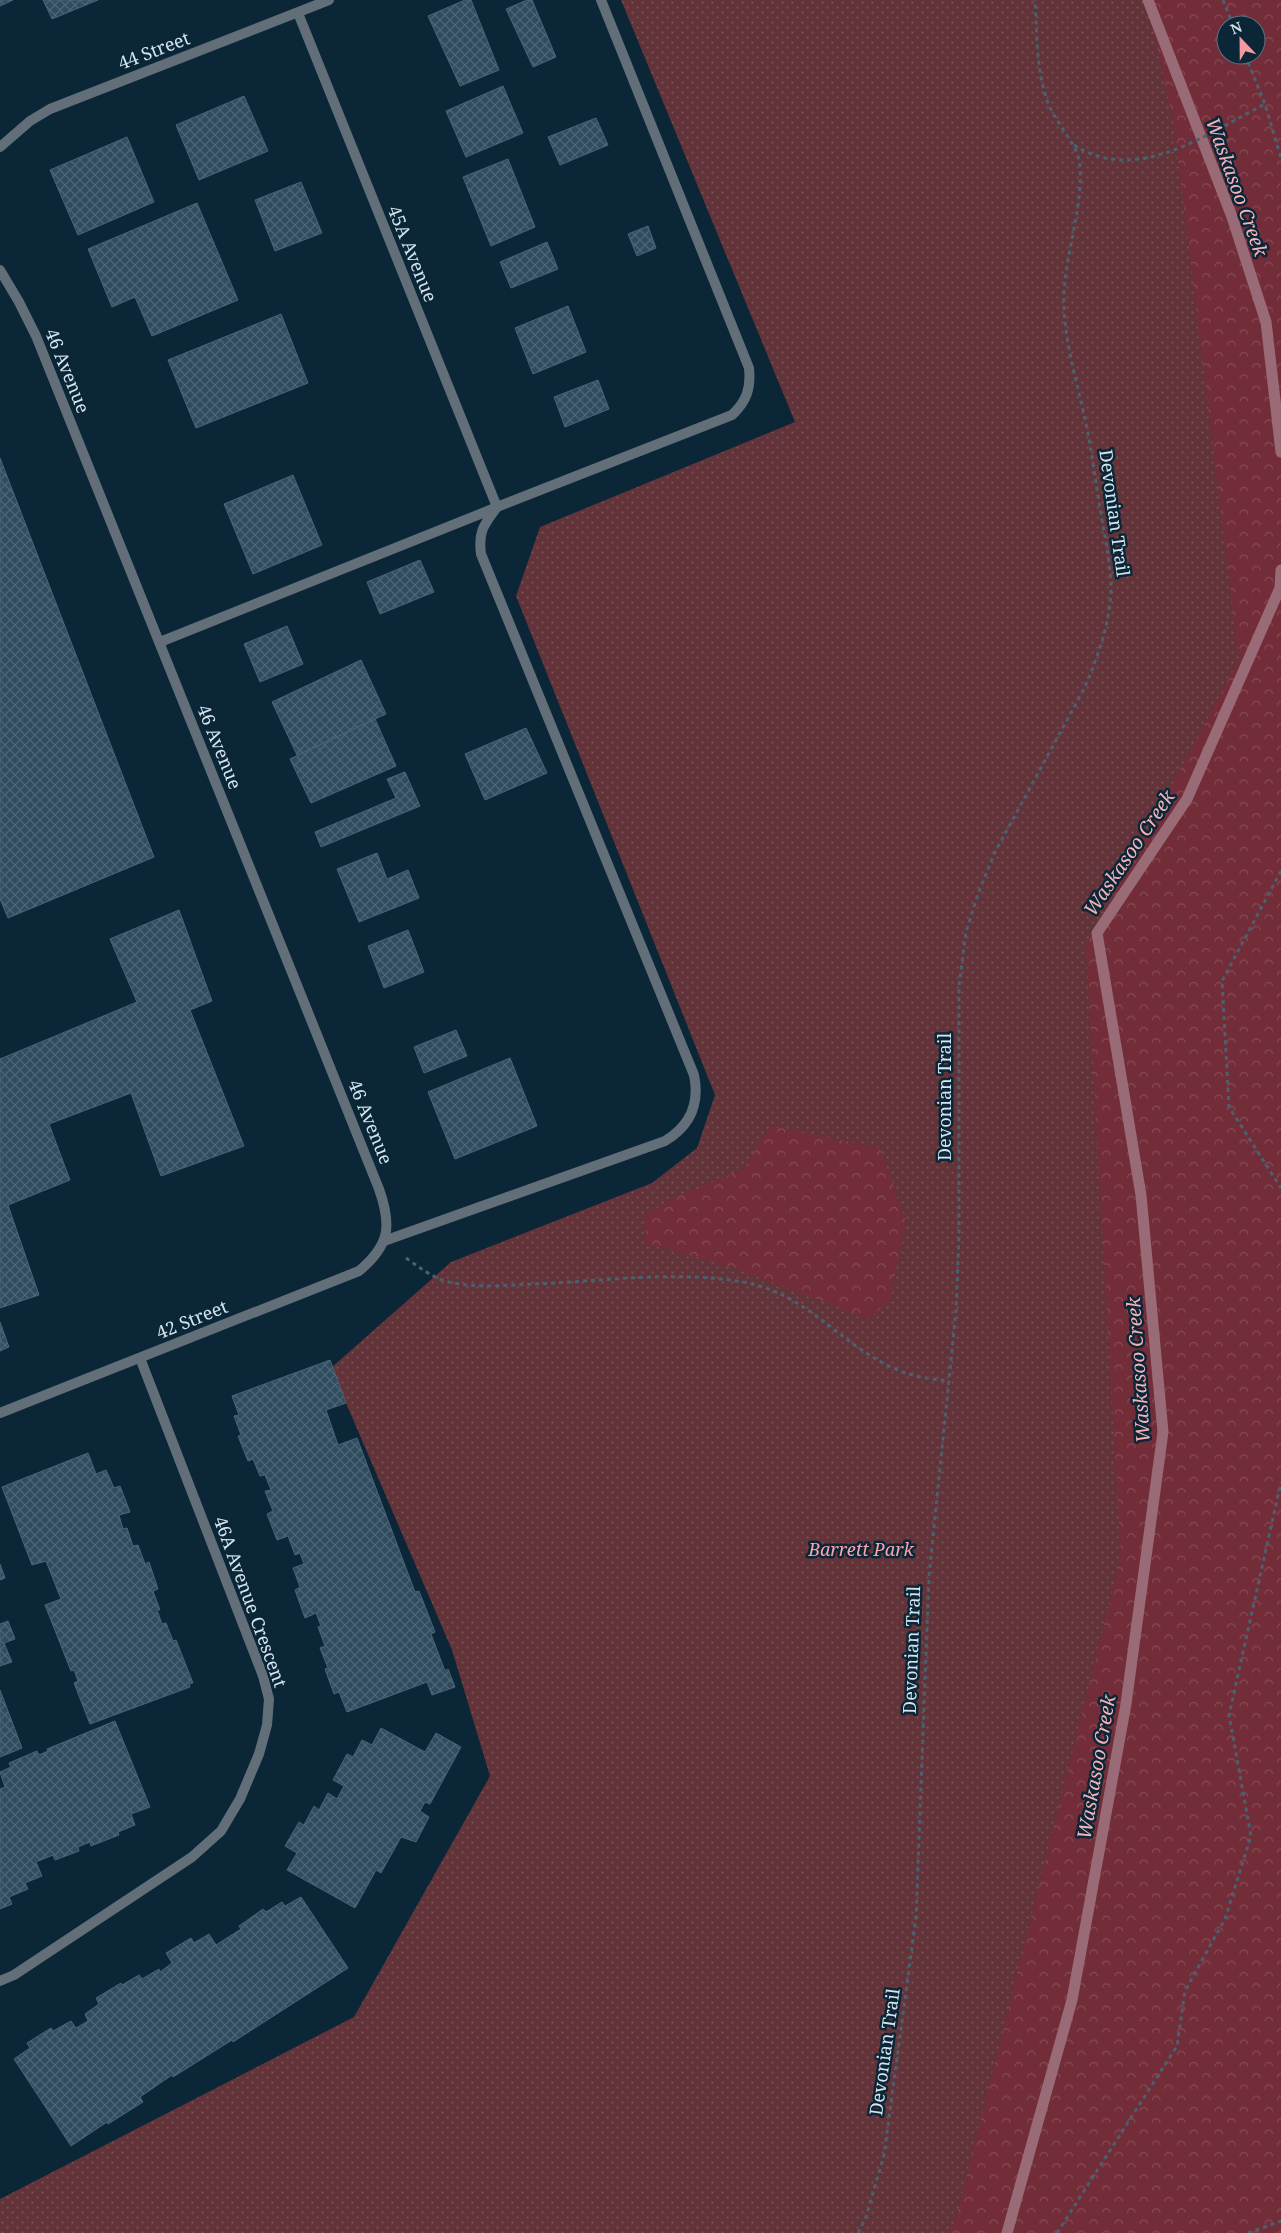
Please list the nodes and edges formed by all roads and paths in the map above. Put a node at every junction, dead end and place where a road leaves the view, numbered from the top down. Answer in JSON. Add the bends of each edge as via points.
{"nodes":[{"id":1,"x":329,"y":0,"type":"edge"},
{"id":2,"x":601,"y":0,"type":"edge"},
{"id":3,"x":1035,"y":0,"type":"edge"},
{"id":4,"x":1223,"y":0,"type":"edge"},
{"id":5,"x":298,"y":12,"type":"junction"},
{"id":6,"x":1229,"y":15,"type":"edge"},
{"id":7,"x":1249,"y":65,"type":"edge"},
{"id":8,"x":1265,"y":104,"type":"junction"},
{"id":9,"x":1074,"y":145,"type":"junction"},
{"id":10,"x":0,"y":147,"type":"edge"},
{"id":11,"x":1281,"y":158,"type":"edge"},
{"id":12,"x":0,"y":270,"type":"edge"},
{"id":13,"x":497,"y":507,"type":"junction"},
{"id":14,"x":160,"y":642,"type":"junction"},
{"id":15,"x":1281,"y":871,"type":"edge"},
{"id":16,"x":1281,"y":1188,"type":"edge"},
{"id":17,"x":384,"y":1241,"type":"junction"},
{"id":18,"x":140,"y":1358,"type":"junction"},
{"id":19,"x":949,"y":1382,"type":"junction"},
{"id":20,"x":0,"y":1413,"type":"edge"},
{"id":21,"x":1281,"y":1482,"type":"edge"},
{"id":22,"x":0,"y":1981,"type":"edge"},
{"id":23,"x":1281,"y":2220,"type":"edge"},
{"id":24,"x":858,"y":2233,"type":"edge"},
{"id":25,"x":1056,"y":2233,"type":"edge"},
{"id":26,"x":1248,"y":2233,"type":"edge"}],
"edges":[{"from":1,"to":5,"type":"street","name":"44 Street"},
{"from":2,"to":13,"type":"street","via":[[749,368],[750,383],[741,407],[732,415]]},
{"from":3,"to":9,"type":"path","name":"Devonian Trail","via":[[1046,97],[1058,125]]},
{"from":4,"to":6,"type":"path"},
{"from":5,"to":10,"type":"street","name":"44 Street","via":[[50,109],[30,121]]},
{"from":5,"to":13,"type":"street","name":"45A Avenue"},
{"from":7,"to":8,"type":"path"},
{"from":8,"to":9,"type":"path","via":[[1170,152],[1139,160],[1117,161],[1086,153]]},
{"from":8,"to":11,"type":"path"},
{"from":9,"to":19,"type":"path","name":"Devonian Trail","via":[[1080,181],[1064,278],[1064,304],[1070,354],[1087,429],[1109,563],[1109,608],[1102,645],[1086,687],[994,854],[966,932],[959,986],[959,1236]]},
{"from":12,"to":14,"type":"street","name":"46 Avenue","via":[[36,336]]},
{"from":13,"to":14,"type":"street"},
{"from":13,"to":17,"type":"street","via":[[482,526],[481,554],[694,1075],[696,1095],[686,1126],[664,1141]]},
{"from":14,"to":17,"type":"street","name":"46 Avenue","via":[[379,1189],[388,1219]]},
{"from":15,"to":16,"type":"path","via":[[1222,982],[1229,1107]]},
{"from":17,"to":18,"type":"street","name":"42 Street","via":[[376,1255],[359,1271]]},
{"from":17,"to":19,"type":"path","via":[[428,1274],[465,1284],[486,1286],[686,1277],[738,1281],[797,1302],[897,1370]]},
{"from":18,"to":20,"type":"street","name":"42 Street"},
{"from":18,"to":22,"type":"street","name":"46A Avenue Crescent","via":[[263,1676],[269,1699],[267,1725],[240,1799],[221,1831],[192,1857],[14,1975]]},
{"from":19,"to":24,"type":"path","name":"Devonian Trail","via":[[929,1576],[916,1917],[884,2156]]},
{"from":21,"to":25,"type":"path","via":[[1229,1715],[1251,1836],[1225,1919],[1184,1991],[1177,2046]]},
{"from":23,"to":26,"type":"path"}]}
